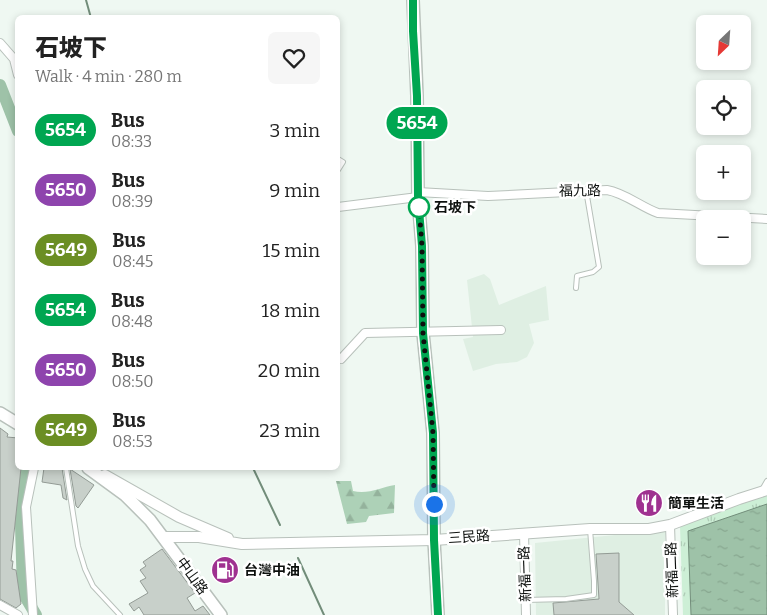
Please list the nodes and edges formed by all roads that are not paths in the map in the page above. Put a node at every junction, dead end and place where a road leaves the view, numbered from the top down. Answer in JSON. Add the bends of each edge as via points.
{"nodes":[{"id":1,"x":413,"y":0,"type":"edge"},
{"id":2,"x":0,"y":43,"type":"edge"},
{"id":3,"x":15,"y":63,"type":"edge"},
{"id":4,"x":586,"y":190,"type":"junction"},
{"id":5,"x":418,"y":195,"type":"junction"},
{"id":6,"x":340,"y":207,"type":"edge"},
{"id":7,"x":767,"y":218,"type":"edge"},
{"id":8,"x":576,"y":288,"type":"dead end"},
{"id":9,"x":501,"y":330,"type":"dead end"},
{"id":10,"x":423,"y":333,"type":"junction"},
{"id":11,"x":341,"y":359,"type":"dead end"},
{"id":12,"x":34,"y":470,"type":"edge"},
{"id":13,"x":66,"y":470,"type":"edge"},
{"id":14,"x":93,"y":470,"type":"edge"},
{"id":15,"x":94,"y":470,"type":"edge"},
{"id":16,"x":767,"y":481,"type":"edge"},
{"id":17,"x":764,"y":491,"type":"edge"},
{"id":18,"x":670,"y":525,"type":"junction"},
{"id":19,"x":590,"y":529,"type":"junction"},
{"id":20,"x":524,"y":533,"type":"junction"},
{"id":21,"x":164,"y":537,"type":"junction"},
{"id":22,"x":434,"y":540,"type":"junction"},
{"id":23,"x":242,"y":544,"type":"junction"},
{"id":24,"x":525,"y":600,"type":"junction"},
{"id":25,"x":0,"y":605,"type":"edge"},
{"id":26,"x":18,"y":615,"type":"edge"},
{"id":27,"x":33,"y":615,"type":"edge"},
{"id":28,"x":120,"y":615,"type":"edge"},
{"id":29,"x":220,"y":615,"type":"edge"},
{"id":30,"x":438,"y":615,"type":"edge"},
{"id":31,"x":526,"y":615,"type":"edge"},
{"id":32,"x":674,"y":615,"type":"edge"}],
"edges":[{"from":1,"to":5,"type":"main road"},
{"from":2,"to":3,"type":"street"},
{"from":4,"to":5,"type":"street","name":"福九路","via":[[488,196]]},
{"from":4,"to":7,"type":"street","name":"福九路","via":[[620,194],[658,213]]},
{"from":4,"to":8,"type":"lane","via":[[599,268],[577,276]]},
{"from":5,"to":6,"type":"street","name":"福九路"},
{"from":5,"to":10,"type":"main road"},
{"from":9,"to":10,"type":"street"},
{"from":10,"to":11,"type":"street","via":[[365,333]]},
{"from":10,"to":22,"type":"main road","via":[[433,433]]},
{"from":12,"to":27,"type":"street","via":[[26,508]]},
{"from":13,"to":28,"type":"lane","via":[[78,546],[85,569],[93,586]]},
{"from":14,"to":21,"type":"main road","name":"中山路","via":[[125,495]]},
{"from":15,"to":23,"type":"street","via":[[179,517]]},
{"from":16,"to":17,"type":"lane"},
{"from":17,"to":18,"type":"street","name":"三民路"},
{"from":18,"to":19,"type":"street","name":"三民路","via":[[649,529]]},
{"from":18,"to":32,"type":"street","name":"新福二路"},
{"from":19,"to":20,"type":"street","name":"三民路"},
{"from":19,"to":24,"type":"lane","via":[[594,595]]},
{"from":20,"to":22,"type":"street","name":"三民路"},
{"from":20,"to":24,"type":"street","name":"新福一路"},
{"from":21,"to":23,"type":"street","name":"三民路"},
{"from":21,"to":29,"type":"main road","name":"中山路"},
{"from":22,"to":23,"type":"street","name":"三民路"},
{"from":22,"to":30,"type":"main road"},
{"from":24,"to":31,"type":"street","name":"新福一路"},
{"from":25,"to":26,"type":"street"}]}
